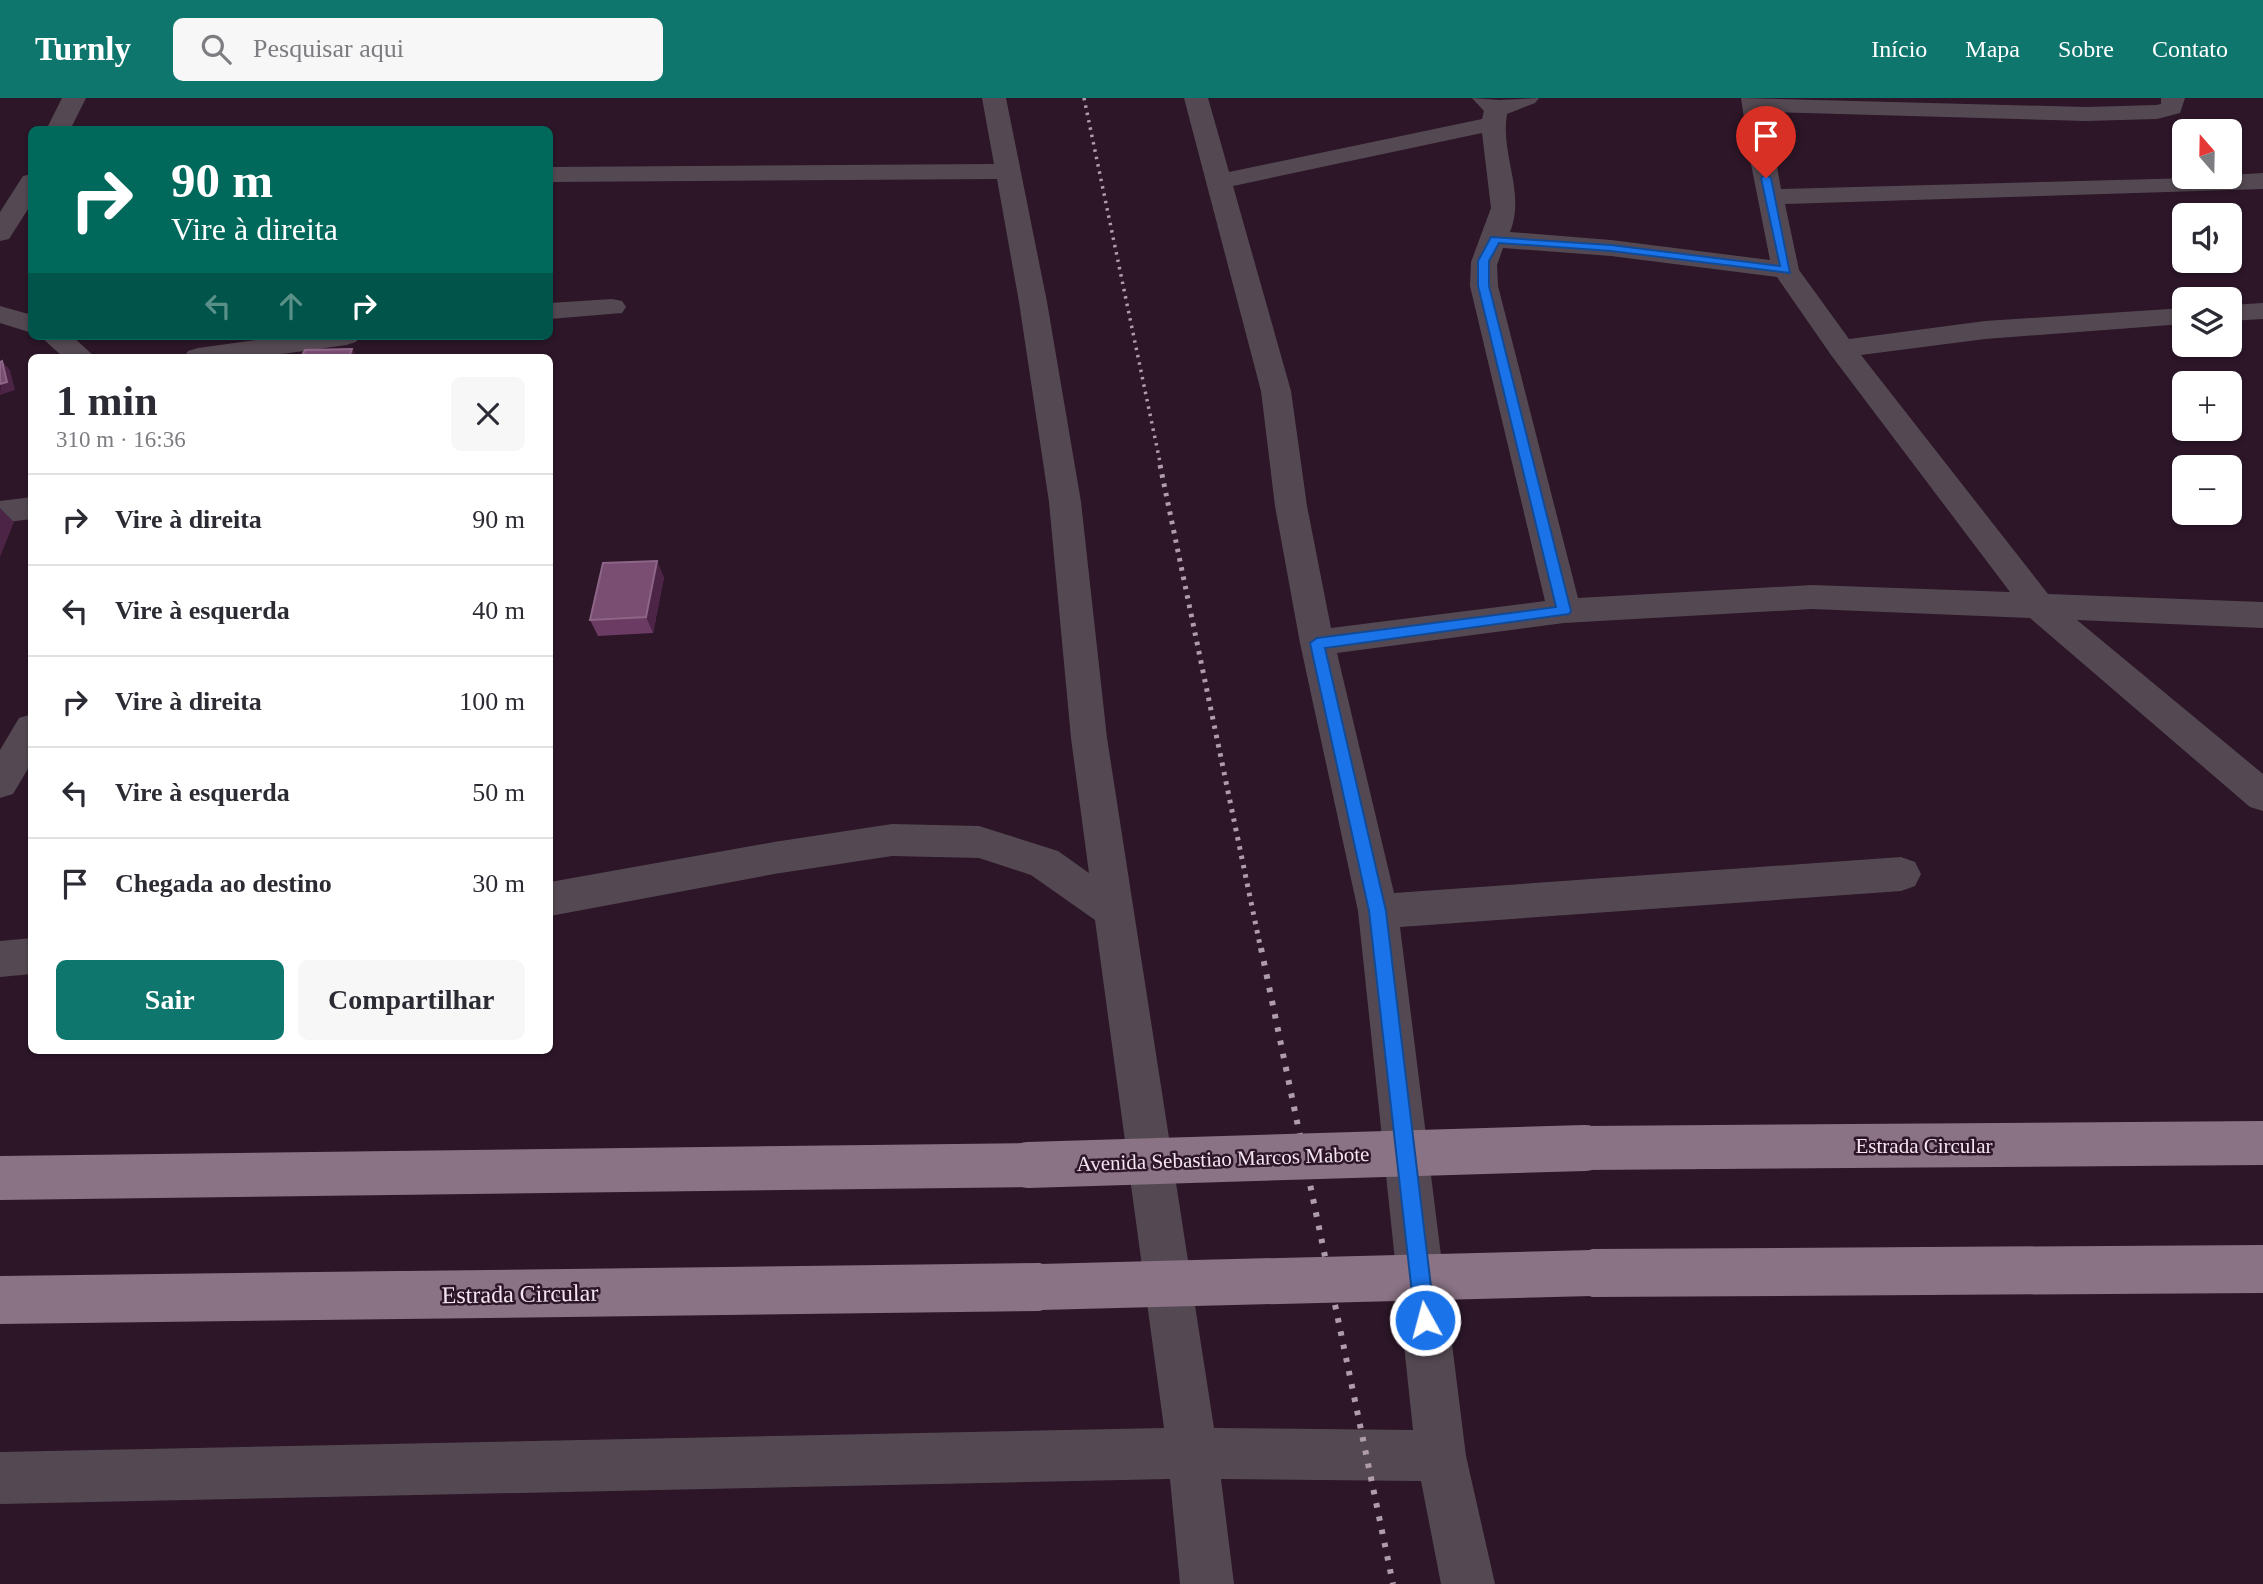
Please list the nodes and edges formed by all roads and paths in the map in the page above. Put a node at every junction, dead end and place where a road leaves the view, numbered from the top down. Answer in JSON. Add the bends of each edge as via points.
{"nodes":[{"id":1,"x":75,"y":98,"type":"edge"},
{"id":2,"x":994,"y":98,"type":"edge"},
{"id":3,"x":1196,"y":98,"type":"edge"},
{"id":4,"x":1527,"y":98,"type":"edge"},
{"id":5,"x":2174,"y":98,"type":"edge"},
{"id":6,"x":1754,"y":101,"type":"edge"},
{"id":7,"x":1491,"y":111,"type":"edge"},
{"id":8,"x":60,"y":126,"type":"edge"},
{"id":9,"x":1009,"y":171,"type":"junction"},
{"id":10,"x":553,"y":175,"type":"edge"},
{"id":11,"x":1218,"y":182,"type":"junction"},
{"id":12,"x":28,"y":188,"type":"edge"},
{"id":13,"x":2258,"y":188,"type":"edge"},
{"id":14,"x":1770,"y":197,"type":"junction"},
{"id":15,"x":0,"y":233,"type":"edge"},
{"id":16,"x":1495,"y":239,"type":"junction"},
{"id":17,"x":1786,"y":270,"type":"junction"},
{"id":18,"x":612,"y":307,"type":"dead end"},
{"id":19,"x":553,"y":311,"type":"edge"},
{"id":20,"x":2263,"y":311,"type":"edge"},
{"id":21,"x":2242,"y":312,"type":"edge"},
{"id":22,"x":0,"y":314,"type":"edge"},
{"id":23,"x":2172,"y":317,"type":"edge"},
{"id":24,"x":28,"y":324,"type":"edge"},
{"id":25,"x":59,"y":340,"type":"edge"},
{"id":26,"x":318,"y":340,"type":"edge"},
{"id":27,"x":1841,"y":349,"type":"junction"},
{"id":28,"x":77,"y":354,"type":"edge"},
{"id":29,"x":219,"y":354,"type":"edge"},
{"id":30,"x":28,"y":508,"type":"edge"},
{"id":31,"x":0,"y":512,"type":"edge"},
{"id":32,"x":2039,"y":608,"type":"junction"},
{"id":33,"x":1564,"y":611,"type":"junction"},
{"id":34,"x":2263,"y":615,"type":"edge"},
{"id":35,"x":1317,"y":643,"type":"junction"},
{"id":36,"x":28,"y":734,"type":"edge"},
{"id":37,"x":0,"y":783,"type":"edge"},
{"id":38,"x":2263,"y":796,"type":"edge"},
{"id":39,"x":1901,"y":874,"type":"dead end"},
{"id":40,"x":553,"y":898,"type":"edge"},
{"id":41,"x":1378,"y":911,"type":"junction"},
{"id":42,"x":1115,"y":912,"type":"junction"},
{"id":43,"x":28,"y":956,"type":"edge"},
{"id":44,"x":0,"y":959,"type":"edge"},
{"id":45,"x":2263,"y":1143,"type":"edge"},
{"id":46,"x":1585,"y":1149,"type":"joint"},
{"id":47,"x":0,"y":1178,"type":"edge"},
{"id":48,"x":2263,"y":1269,"type":"edge"},
{"id":49,"x":0,"y":1300,"type":"edge"},
{"id":50,"x":1193,"y":1453,"type":"junction"},
{"id":51,"x":1441,"y":1456,"type":"junction"},
{"id":52,"x":0,"y":1478,"type":"edge"},
{"id":53,"x":1208,"y":1584,"type":"edge"},
{"id":54,"x":1468,"y":1584,"type":"edge"}],
"edges":[{"from":1,"to":8,"type":"street"},
{"from":2,"to":9,"type":"street"},
{"from":3,"to":11,"type":"street"},
{"from":4,"to":7,"type":"street"},
{"from":5,"to":6,"type":"street","via":[[2172,108],[2157,112],[2086,114]]},
{"from":6,"to":14,"type":"street"},
{"from":7,"to":11,"type":"street"},
{"from":7,"to":16,"type":"street","via":[[1504,193],[1504,212]]},
{"from":9,"to":10,"type":"street"},
{"from":9,"to":42,"type":"street","via":[[1065,502],[1089,738]]},
{"from":11,"to":35,"type":"street","via":[[1276,391],[1291,506]]},
{"from":12,"to":15,"type":"street"},
{"from":13,"to":14,"type":"street"},
{"from":14,"to":17,"type":"street"},
{"from":16,"to":17,"type":"street"},
{"from":16,"to":33,"type":"street","via":[[1483,261],[1483,286]]},
{"from":17,"to":27,"type":"street"},
{"from":18,"to":19,"type":"street"},
{"from":20,"to":21,"type":"street"},
{"from":22,"to":24,"type":"street"},
{"from":23,"to":27,"type":"street","via":[[1985,330]]},
{"from":25,"to":28,"type":"street"},
{"from":26,"to":29,"type":"street"},
{"from":27,"to":32,"type":"street"},
{"from":30,"to":31,"type":"street"},
{"from":32,"to":33,"type":"street","via":[[1812,597]]},
{"from":32,"to":34,"type":"street"},
{"from":32,"to":38,"type":"street"},
{"from":33,"to":35,"type":"street"},
{"from":35,"to":41,"type":"street"},
{"from":36,"to":37,"type":"street"},
{"from":39,"to":41,"type":"street"},
{"from":40,"to":42,"type":"street","via":[[892,840],[966,841],[1044,863]]},
{"from":41,"to":51,"type":"street"},
{"from":42,"to":50,"type":"street"},
{"from":43,"to":44,"type":"street"},
{"from":45,"to":46,"type":"main road","name":"Estrada Circular"},
{"from":46,"to":47,"type":"main road","name":"Avenida Sebastiao Marcos Mabote","bridge":true,"via":[[1028,1165]]},
{"from":48,"to":49,"type":"main road","name":"Estrada Circular","bridge":true,"via":[[1592,1273],[1040,1287]]},
{"from":50,"to":51,"type":"street"},
{"from":50,"to":52,"type":"street"},
{"from":50,"to":53,"type":"street"},
{"from":51,"to":54,"type":"street"}]}
